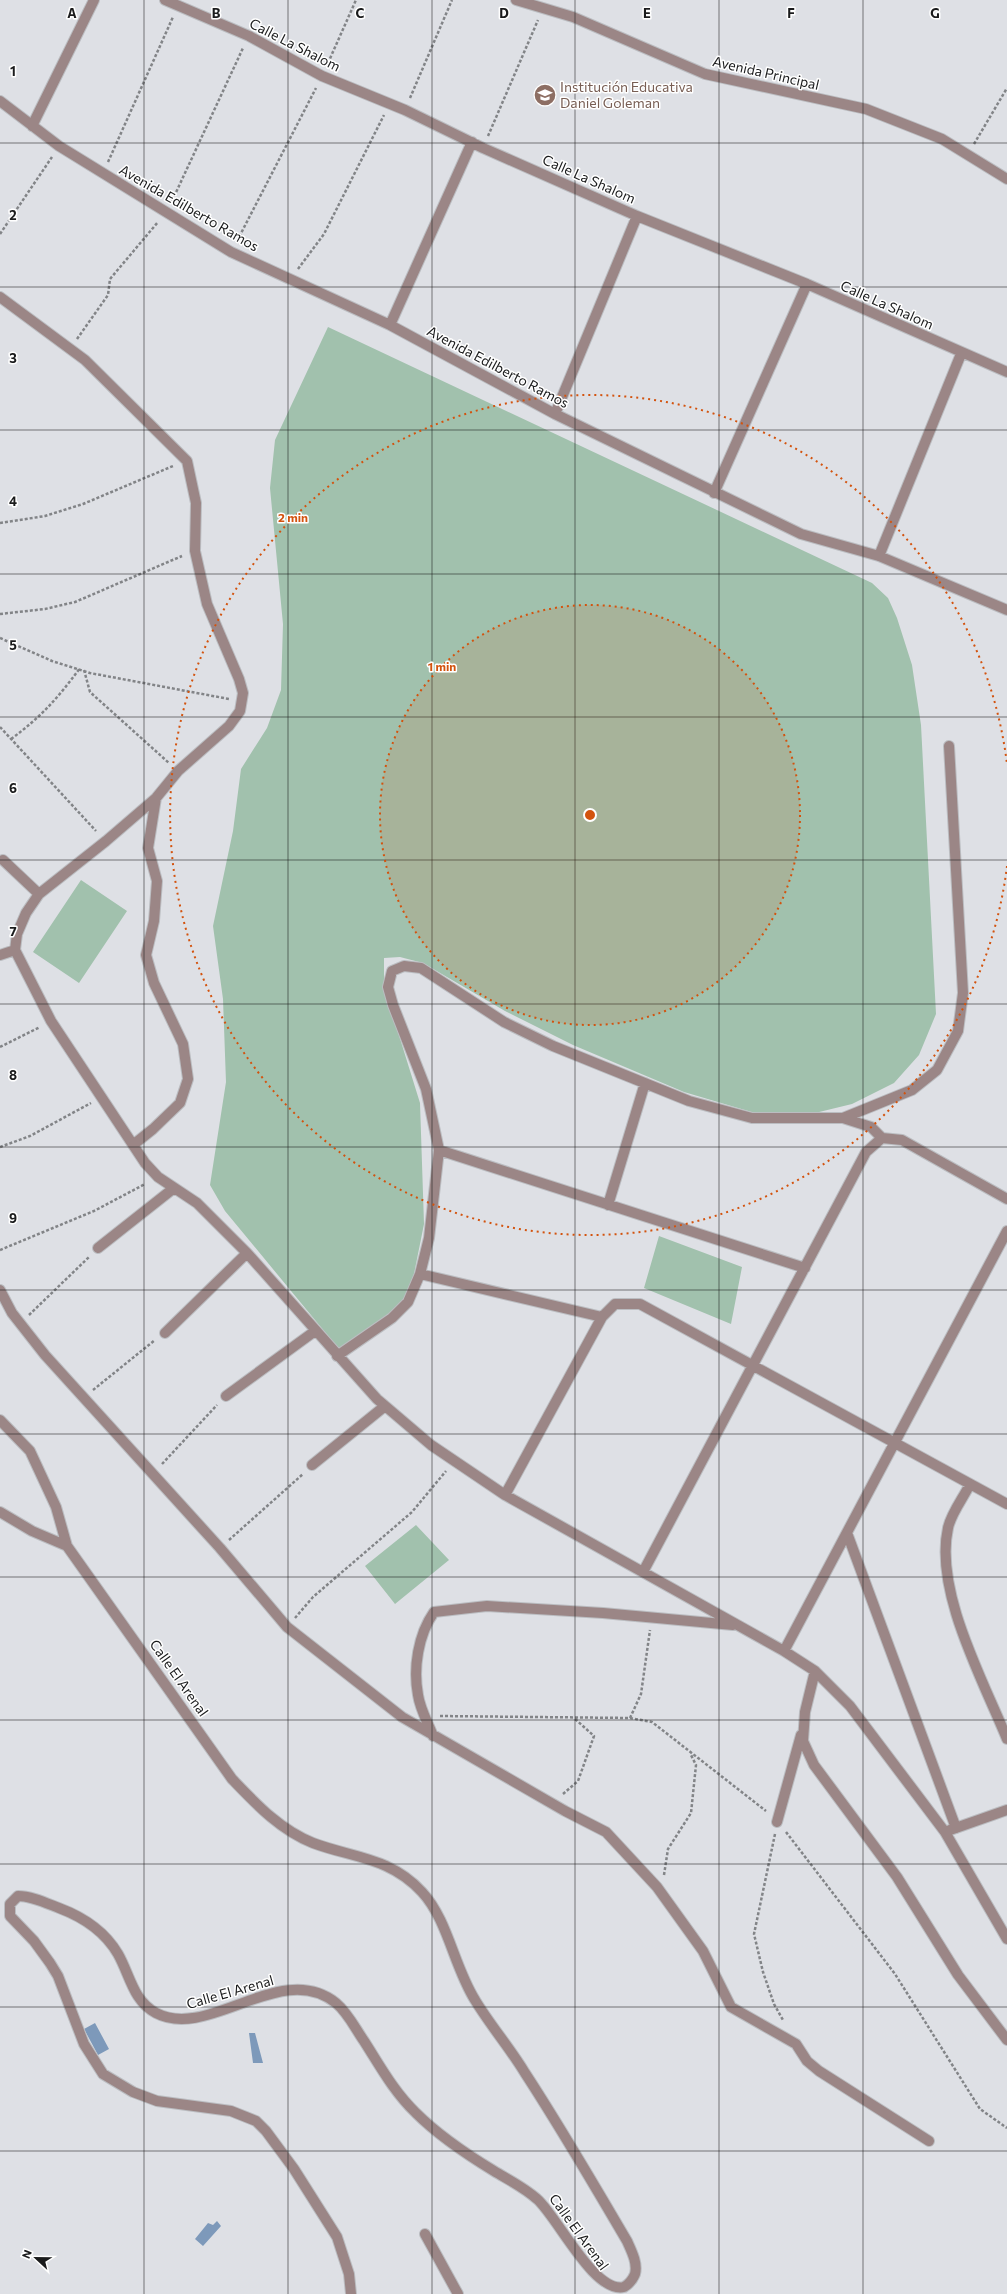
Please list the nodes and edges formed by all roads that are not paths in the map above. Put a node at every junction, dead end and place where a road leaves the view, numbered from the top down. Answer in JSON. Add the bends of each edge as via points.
{"nodes":[{"id":1,"x":94,"y":0,"type":"edge"},
{"id":2,"x":165,"y":0,"type":"edge"},
{"id":3,"x":516,"y":0,"type":"edge"},
{"id":4,"x":0,"y":102,"type":"edge"},
{"id":5,"x":32,"y":126,"type":"junction"},
{"id":6,"x":472,"y":142,"type":"junction"},
{"id":7,"x":1007,"y":179,"type":"edge"},
{"id":8,"x":637,"y":216,"type":"junction"},
{"id":9,"x":807,"y":284,"type":"junction"},
{"id":10,"x":0,"y":297,"type":"edge"},
{"id":11,"x":390,"y":325,"type":"junction"},
{"id":12,"x":961,"y":354,"type":"junction"},
{"id":13,"x":1007,"y":372,"type":"edge"},
{"id":14,"x":555,"y":414,"type":"junction"},
{"id":15,"x":714,"y":493,"type":"junction"},
{"id":16,"x":879,"y":556,"type":"junction"},
{"id":17,"x":1007,"y":610,"type":"edge"},
{"id":18,"x":949,"y":746,"type":"dead end"},
{"id":19,"x":156,"y":798,"type":"junction"},
{"id":20,"x":3,"y":860,"type":"dead end"},
{"id":21,"x":38,"y":894,"type":"junction"},
{"id":22,"x":15,"y":950,"type":"junction"},
{"id":23,"x":0,"y":955,"type":"edge"},
{"id":24,"x":645,"y":1083,"type":"junction"},
{"id":25,"x":843,"y":1118,"type":"junction"},
{"id":26,"x":882,"y":1138,"type":"junction"},
{"id":27,"x":133,"y":1145,"type":"junction"},
{"id":28,"x":439,"y":1150,"type":"junction"},
{"id":29,"x":174,"y":1188,"type":"junction"},
{"id":30,"x":1007,"y":1199,"type":"edge"},
{"id":31,"x":608,"y":1205,"type":"junction"},
{"id":32,"x":1007,"y":1231,"type":"edge"},
{"id":33,"x":98,"y":1248,"type":"road end"},
{"id":34,"x":246,"y":1254,"type":"junction"},
{"id":35,"x":805,"y":1268,"type":"junction"},
{"id":36,"x":420,"y":1274,"type":"junction"},
{"id":37,"x":0,"y":1290,"type":"edge"},
{"id":38,"x":602,"y":1317,"type":"junction"},
{"id":39,"x":314,"y":1331,"type":"junction"},
{"id":40,"x":165,"y":1333,"type":"road end"},
{"id":41,"x":337,"y":1356,"type":"junction"},
{"id":42,"x":753,"y":1366,"type":"junction"},
{"id":43,"x":226,"y":1396,"type":"road end"},
{"id":44,"x":385,"y":1406,"type":"junction"},
{"id":45,"x":0,"y":1420,"type":"edge"},
{"id":46,"x":894,"y":1443,"type":"junction"},
{"id":47,"x":312,"y":1465,"type":"road end"},
{"id":48,"x":970,"y":1484,"type":"junction"},
{"id":49,"x":505,"y":1494,"type":"junction"},
{"id":50,"x":1007,"y":1504,"type":"edge"},
{"id":51,"x":0,"y":1512,"type":"edge"},
{"id":52,"x":846,"y":1533,"type":"junction"},
{"id":53,"x":66,"y":1546,"type":"junction"},
{"id":54,"x":643,"y":1572,"type":"junction"},
{"id":55,"x":737,"y":1625,"type":"junction"},
{"id":56,"x":784,"y":1651,"type":"junction"},
{"id":57,"x":815,"y":1671,"type":"junction"},
{"id":58,"x":804,"y":1724,"type":"junction"},
{"id":59,"x":433,"y":1736,"type":"junction"},
{"id":60,"x":1007,"y":1739,"type":"edge"},
{"id":61,"x":1007,"y":1810,"type":"edge"},
{"id":62,"x":777,"y":1822,"type":"road end"},
{"id":63,"x":956,"y":1828,"type":"junction"},
{"id":64,"x":945,"y":1832,"type":"junction"},
{"id":65,"x":1007,"y":1938,"type":"edge"},
{"id":66,"x":1007,"y":2040,"type":"edge"},
{"id":67,"x":929,"y":2141,"type":"dead end"},
{"id":68,"x":425,"y":2234,"type":"dead end"},
{"id":69,"x":351,"y":2294,"type":"edge"},
{"id":70,"x":458,"y":2294,"type":"edge"}],
"edges":[{"from":1,"to":5,"type":"street"},
{"from":2,"to":6,"type":"street","name":"Calle La Shalom","via":[[249,36],[322,76],[405,110]]},
{"from":3,"to":7,"type":"street","name":"Avenida Principal","via":[[573,17],[705,74],[866,109],[942,139]]},
{"from":4,"to":5,"type":"street","name":"Avenida Edilberto Ramos"},
{"from":5,"to":11,"type":"street","name":"Avenida Edilberto Ramos","via":[[59,146],[231,252]]},
{"from":6,"to":8,"type":"street","name":"Calle La Shalom"},
{"from":6,"to":11,"type":"street"},
{"from":8,"to":9,"type":"street","name":"Calle La Shalom"},
{"from":8,"to":14,"type":"street"},
{"from":9,"to":12,"type":"street","name":"Calle La Shalom"},
{"from":9,"to":15,"type":"street"},
{"from":10,"to":19,"type":"street","via":[[85,360],[186,461],[196,504],[195,551],[207,604],[243,693],[240,711],[229,726],[178,771]]},
{"from":11,"to":14,"type":"street","name":"Avenida Edilberto Ramos"},
{"from":12,"to":13,"type":"street","name":"Calle La Shalom"},
{"from":12,"to":16,"type":"street"},
{"from":14,"to":15,"type":"street","name":"Avenida Edilberto Ramos"},
{"from":15,"to":16,"type":"street","name":"Avenida Edilberto Ramos","via":[[801,534]]},
{"from":16,"to":17,"type":"street","name":"Avenida Edilberto Ramos"},
{"from":18,"to":25,"type":"street","via":[[963,992],[958,1031],[937,1070],[912,1090]]},
{"from":19,"to":21,"type":"street"},
{"from":19,"to":27,"type":"street","via":[[148,848],[157,881],[154,921],[146,956],[154,983],[183,1044],[188,1079],[180,1103]]},
{"from":20,"to":21,"type":"street"},
{"from":21,"to":22,"type":"street","via":[[17,934]]},
{"from":22,"to":23,"type":"street"},
{"from":22,"to":27,"type":"street","via":[[51,1021]]},
{"from":24,"to":25,"type":"street","via":[[689,1101],[752,1118]]},
{"from":24,"to":28,"type":"street","via":[[553,1046],[504,1022],[421,968],[404,966],[392,971],[388,987],[426,1089]]},
{"from":24,"to":31,"type":"street"},
{"from":25,"to":26,"type":"street","via":[[871,1128]]},
{"from":26,"to":30,"type":"street","via":[[902,1140]]},
{"from":26,"to":35,"type":"street","via":[[866,1152]]},
{"from":27,"to":29,"type":"street","via":[[158,1177]]},
{"from":28,"to":31,"type":"street"},
{"from":28,"to":36,"type":"street","via":[[428,1238]]},
{"from":29,"to":33,"type":"street"},
{"from":29,"to":34,"type":"street","via":[[197,1203]]},
{"from":31,"to":35,"type":"street"},
{"from":32,"to":46,"type":"street"},
{"from":34,"to":39,"type":"street"},
{"from":34,"to":40,"type":"street"},
{"from":35,"to":42,"type":"street"},
{"from":36,"to":38,"type":"street"},
{"from":36,"to":41,"type":"street","via":[[408,1302],[392,1318]]},
{"from":37,"to":59,"type":"street","via":[[12,1313],[45,1355],[154,1473],[287,1627],[402,1717]]},
{"from":38,"to":42,"type":"street","via":[[616,1304],[640,1304]]},
{"from":38,"to":49,"type":"street"},
{"from":39,"to":41,"type":"street"},
{"from":39,"to":43,"type":"street"},
{"from":41,"to":44,"type":"street"},
{"from":42,"to":46,"type":"street"},
{"from":42,"to":54,"type":"street"},
{"from":44,"to":47,"type":"street"},
{"from":44,"to":49,"type":"street","via":[[431,1445]]},
{"from":45,"to":53,"type":"street","name":"Calle El Arenal","via":[[30,1451],[56,1507]]},
{"from":46,"to":48,"type":"street"},
{"from":46,"to":52,"type":"street"},
{"from":48,"to":50,"type":"street"},
{"from":48,"to":60,"type":"street","via":[[948,1526],[945,1554],[957,1620]]},
{"from":49,"to":54,"type":"street"},
{"from":51,"to":53,"type":"street","via":[[32,1531]]},
{"from":52,"to":56,"type":"street"},
{"from":52,"to":63,"type":"street"},
{"from":53,"to":69,"type":"street","name":"Calle El Arenal","via":[[232,1778],[260,1809],[285,1828],[313,1843],[383,1864],[422,1892],[439,1920],[465,1983],[525,2072],[628,2241],[636,2268],[632,2278],[622,2287],[614,2290],[602,2285],[592,2276],[551,2213],[538,2199],[468,2155],[437,2133],[415,2112],[390,2083],[348,2016],[336,2003],[308,1991],[292,1990],[196,2018],[168,2018],[145,2006],[136,1994],[118,1954],[93,1925],[69,1911],[31,1898],[18,1896],[13,1899],[9,1908],[10,1916],[34,1941],[58,1976],[84,2044],[103,2074],[133,2092],[157,2101],[231,2111],[256,2121],[294,2169],[337,2237],[349,2274]]},
{"from":54,"to":55,"type":"street"},
{"from":55,"to":56,"type":"street"},
{"from":55,"to":59,"type":"street","via":[[487,1606],[434,1612],[425,1625],[416,1668],[418,1696]]},
{"from":56,"to":57,"type":"street"},
{"from":57,"to":58,"type":"street"},
{"from":57,"to":64,"type":"street","via":[[850,1706]]},
{"from":58,"to":62,"type":"street"},
{"from":58,"to":66,"type":"street","via":[[803,1742],[814,1765],[897,1877],[958,1976]]},
{"from":59,"to":67,"type":"street","via":[[606,1832],[661,1893],[703,1951],[731,2007],[796,2044],[807,2061],[819,2071]]},
{"from":61,"to":63,"type":"street"},
{"from":63,"to":64,"type":"street"},
{"from":64,"to":65,"type":"street"},
{"from":68,"to":70,"type":"street"}]}
